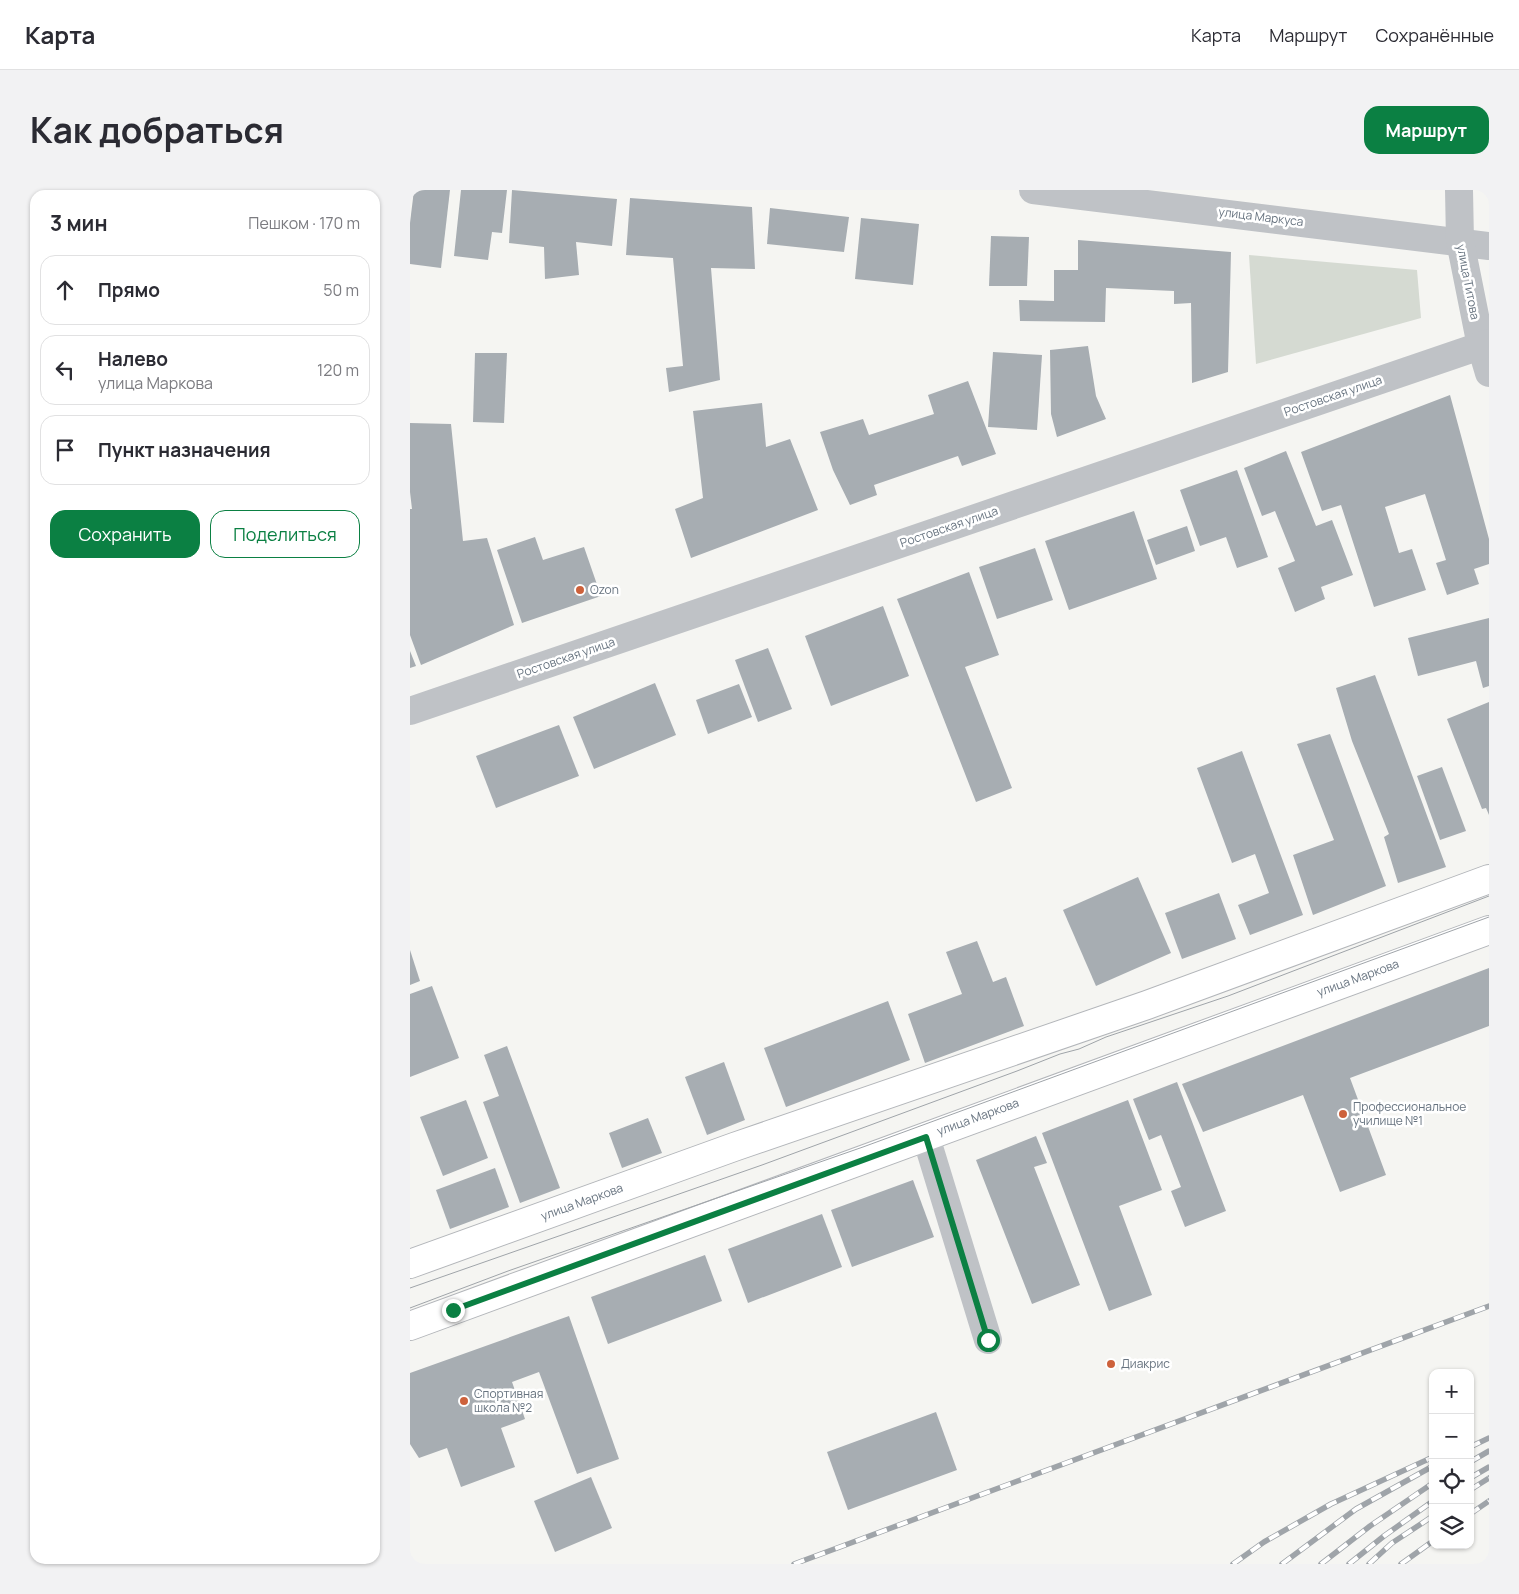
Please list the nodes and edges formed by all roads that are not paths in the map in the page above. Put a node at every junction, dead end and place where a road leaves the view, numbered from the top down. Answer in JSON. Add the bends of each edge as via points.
{"nodes":[{"id":1,"x":1033,"y":190,"type":"edge"},
{"id":2,"x":1459,"y":190,"type":"edge"},
{"id":3,"x":1460,"y":242,"type":"junction"},
{"id":4,"x":1489,"y":246,"type":"edge"},
{"id":5,"x":1485,"y":345,"type":"edge"},
{"id":6,"x":1489,"y":373,"type":"edge"},
{"id":7,"x":410,"y":711,"type":"edge"},
{"id":8,"x":1489,"y":879,"type":"edge"},
{"id":9,"x":1489,"y":930,"type":"edge"},
{"id":10,"x":926,"y":1137,"type":"junction"},
{"id":11,"x":410,"y":1264,"type":"edge"},
{"id":12,"x":410,"y":1326,"type":"edge"},
{"id":13,"x":988,"y":1340,"type":"dead end"}],
"edges":[{"from":1,"to":3,"type":"street","name":"улица Маркуса"},
{"from":2,"to":3,"type":"street","name":"улица Титова"},
{"from":3,"to":4,"type":"street","name":"улица Маркуса"},
{"from":3,"to":5,"type":"street","name":"улица Титова"},
{"from":5,"to":6,"type":"street","name":"улица Титова"},
{"from":5,"to":7,"type":"street","name":"Ростовская улица"},
{"from":8,"to":11,"type":"main road","name":"улица Маркова","via":[[1147,1005],[734,1147]]},
{"from":9,"to":10,"type":"main road","name":"улица Маркова"},
{"from":10,"to":12,"type":"main road","name":"улица Маркова"},
{"from":10,"to":13,"type":"street"}]}
